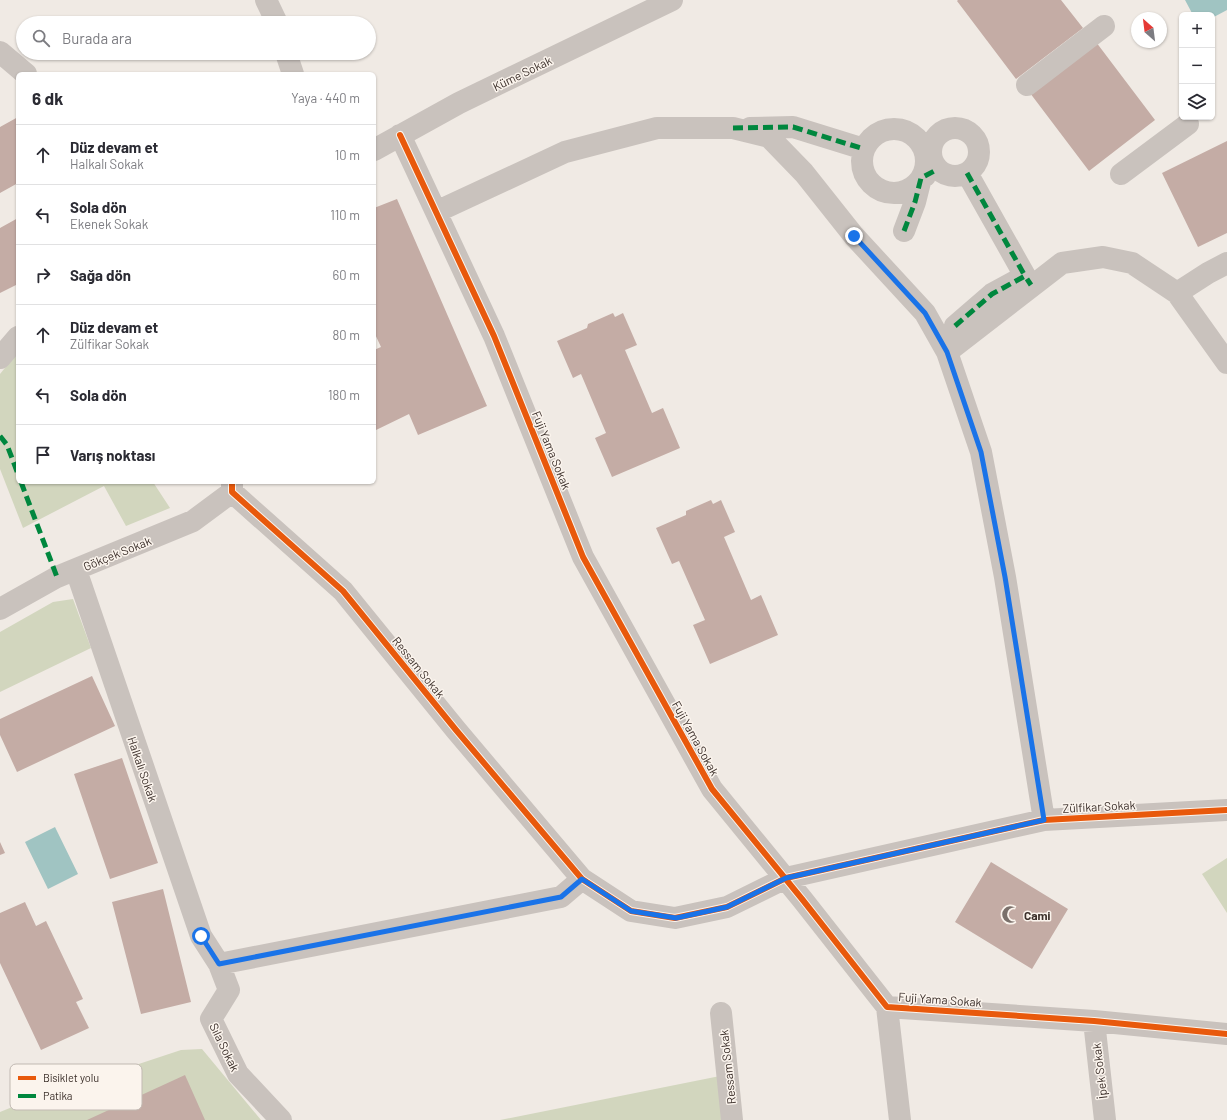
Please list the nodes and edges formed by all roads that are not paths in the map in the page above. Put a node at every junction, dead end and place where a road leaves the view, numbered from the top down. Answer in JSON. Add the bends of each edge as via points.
{"nodes":[{"id":1,"x":266,"y":0,"type":"edge"},
{"id":2,"x":672,"y":0,"type":"edge"},
{"id":3,"x":637,"y":8,"type":"edge"},
{"id":4,"x":274,"y":16,"type":"edge"},
{"id":5,"x":1104,"y":26,"type":"dead end"},
{"id":6,"x":0,"y":52,"type":"edge"},
{"id":7,"x":288,"y":60,"type":"edge"},
{"id":8,"x":24,"y":72,"type":"edge"},
{"id":9,"x":292,"y":72,"type":"edge"},
{"id":10,"x":1027,"y":85,"type":"dead end"},
{"id":11,"x":1188,"y":124,"type":"dead end"},
{"id":12,"x":733,"y":128,"type":"junction"},
{"id":13,"x":400,"y":135,"type":"junction"},
{"id":14,"x":376,"y":149,"type":"edge"},
{"id":15,"x":864,"y":149,"type":"junction"},
{"id":16,"x":929,"y":173,"type":"junction"},
{"id":17,"x":966,"y":173,"type":"junction"},
{"id":18,"x":1122,"y":174,"type":"dead end"},
{"id":19,"x":436,"y":212,"type":"junction"},
{"id":20,"x":904,"y":231,"type":"dead end"},
{"id":21,"x":1227,"y":263,"type":"edge"},
{"id":22,"x":1028,"y":280,"type":"junction"},
{"id":23,"x":1177,"y":293,"type":"junction"},
{"id":24,"x":954,"y":326,"type":"dead end"},
{"id":25,"x":16,"y":339,"type":"edge"},
{"id":26,"x":947,"y":352,"type":"junction"},
{"id":27,"x":0,"y":358,"type":"edge"},
{"id":28,"x":1227,"y":363,"type":"edge"},
{"id":29,"x":232,"y":487,"type":"edge"},
{"id":30,"x":76,"y":570,"type":"junction"},
{"id":31,"x":0,"y":609,"type":"edge"},
{"id":32,"x":1227,"y":810,"type":"edge"},
{"id":33,"x":1044,"y":820,"type":"junction"},
{"id":34,"x":786,"y":878,"type":"junction"},
{"id":35,"x":582,"y":879,"type":"junction"},
{"id":36,"x":219,"y":964,"type":"junction"},
{"id":37,"x":887,"y":1007,"type":"junction"},
{"id":38,"x":721,"y":1013,"type":"dead end"},
{"id":39,"x":1094,"y":1021,"type":"junction"},
{"id":40,"x":1227,"y":1034,"type":"edge"},
{"id":41,"x":281,"y":1120,"type":"edge"},
{"id":42,"x":732,"y":1120,"type":"edge"},
{"id":43,"x":900,"y":1120,"type":"edge"},
{"id":44,"x":1105,"y":1120,"type":"edge"}],
"edges":[{"from":1,"to":4,"type":"street"},
{"from":2,"to":3,"type":"street","name":"Küme Sokak"},
{"from":3,"to":13,"type":"street","name":"Küme Sokak"},
{"from":5,"to":10,"type":"street"},
{"from":6,"to":8,"type":"street"},
{"from":7,"to":9,"type":"street"},
{"from":11,"to":18,"type":"street"},
{"from":12,"to":15,"type":"street","via":[[792,127]]},
{"from":12,"to":19,"type":"street","via":[[657,128],[565,152]]},
{"from":12,"to":26,"type":"street","via":[[769,138],[804,173],[854,236],[925,313]]},
{"from":13,"to":14,"type":"street","name":"Küme Sokak"},
{"from":13,"to":19,"type":"street","name":"Fuji Yama Sokak"},
{"from":15,"to":16,"type":"street","via":[[877,133],[898,129],[908,132],[923,147],[925,168]]},
{"from":15,"to":16,"type":"street","via":[[862,160],[867,180],[884,192],[905,191]]},
{"from":16,"to":17,"type":"street","via":[[951,176]]},
{"from":16,"to":17,"type":"street","via":[[935,139],[947,130],[963,129],[970,133],[979,146],[977,162],[973,169]]},
{"from":16,"to":20,"type":"street"},
{"from":17,"to":22,"type":"street"},
{"from":19,"to":34,"type":"street","name":"Fuji Yama Sokak","via":[[494,336],[583,557],[712,789]]},
{"from":21,"to":23,"type":"street"},
{"from":22,"to":23,"type":"street","via":[[1062,263],[1103,258],[1132,263]]},
{"from":22,"to":24,"type":"street","via":[[992,294]]},
{"from":22,"to":26,"type":"street"},
{"from":23,"to":28,"type":"street"},
{"from":25,"to":27,"type":"street"},
{"from":26,"to":33,"type":"street","via":[[981,452],[1005,577]]},
{"from":29,"to":30,"type":"street","name":"Gökçek Sokak","via":[[193,521]]},
{"from":29,"to":35,"type":"street","name":"Ressam Sokak","via":[[344,590],[456,730]]},
{"from":30,"to":31,"type":"street","name":"Gökçek Sokak","via":[[57,577]]},
{"from":30,"to":36,"type":"street","name":"Halkalı Sokak","via":[[201,936]]},
{"from":32,"to":33,"type":"street","name":"Zülfikar Sokak"},
{"from":33,"to":34,"type":"street","name":"Zülfikar Sokak"},
{"from":34,"to":35,"type":"street","name":"Ressam Sokak","via":[[727,907],[676,918],[631,911]]},
{"from":34,"to":37,"type":"street","name":"Fuji Yama Sokak"},
{"from":35,"to":36,"type":"street","via":[[561,897]]},
{"from":36,"to":41,"type":"street","name":"Sıla Sokak","via":[[229,990],[211,1019],[238,1074]]},
{"from":37,"to":39,"type":"street","name":"Fuji Yama Sokak"},
{"from":37,"to":43,"type":"street"},
{"from":38,"to":42,"type":"street","name":"Ressam Sokak"},
{"from":39,"to":40,"type":"street","name":"Fuji Yama Sokak"},
{"from":39,"to":44,"type":"street","name":"İpek Sokak"}]}
